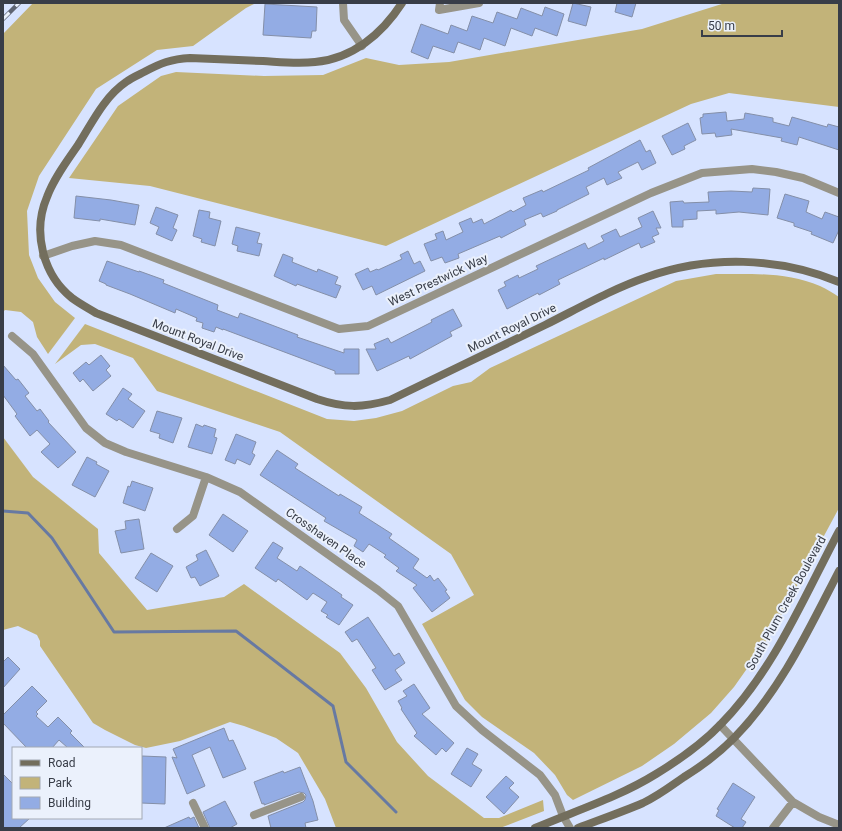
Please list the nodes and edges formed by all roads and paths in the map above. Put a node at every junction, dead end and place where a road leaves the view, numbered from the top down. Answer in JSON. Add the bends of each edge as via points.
{"nodes":[{"id":1,"x":343,"y":3,"type":"edge"},
{"id":2,"x":402,"y":3,"type":"edge"},
{"id":3,"x":440,"y":3,"type":"edge"},
{"id":4,"x":480,"y":3,"type":"edge"},
{"id":5,"x":362,"y":46,"type":"junction"},
{"id":6,"x":839,"y":193,"type":"edge"},
{"id":7,"x":43,"y":256,"type":"junction"},
{"id":8,"x":839,"y":282,"type":"edge"},
{"id":9,"x":12,"y":336,"type":"dead end"},
{"id":10,"x":206,"y":477,"type":"junction"},
{"id":11,"x":177,"y":529,"type":"dead end"},
{"id":12,"x":839,"y":531,"type":"edge"},
{"id":13,"x":839,"y":571,"type":"edge"},
{"id":14,"x":720,"y":725,"type":"junction"},
{"id":15,"x":733,"y":738,"type":"junction"},
{"id":16,"x":300,"y":797,"type":"dead end"},
{"id":17,"x":793,"y":802,"type":"junction"},
{"id":18,"x":193,"y":803,"type":"dead end"},
{"id":19,"x":254,"y":815,"type":"dead end"},
{"id":20,"x":563,"y":816,"type":"junction"},
{"id":21,"x":839,"y":825,"type":"edge"},
{"id":22,"x":205,"y":828,"type":"edge"},
{"id":23,"x":535,"y":828,"type":"edge"},
{"id":24,"x":570,"y":828,"type":"edge"},
{"id":25,"x":578,"y":828,"type":"edge"},
{"id":26,"x":773,"y":828,"type":"edge"}],
"edges":[{"from":1,"to":5,"type":"street","via":[[344,20]]},
{"from":2,"to":5,"type":"street","name":"Mount Royal Drive","via":[[389,22]]},
{"from":3,"to":4,"type":"street","via":[[439,10]]},
{"from":5,"to":7,"type":"street","name":"Mount Royal Drive","via":[[334,58],[316,62],[176,59],[159,64],[126,82],[116,90],[98,113],[46,197],[40,226]]},
{"from":6,"to":7,"type":"street","name":"West Prestwick Way","via":[[803,178],[776,172],[752,169],[702,173],[651,193],[368,326],[339,329],[121,245],[95,241]]},
{"from":7,"to":8,"type":"street","name":"Mount Royal Drive","via":[[63,290],[96,313],[317,399],[347,406],[390,400],[624,286],[664,271],[724,262],[763,262],[804,269]]},
{"from":9,"to":10,"type":"street","name":"Crosshaven Place","via":[[33,354],[86,428],[105,443]]},
{"from":10,"to":11,"type":"street","via":[[193,516]]},
{"from":10,"to":20,"type":"street","name":"Crosshaven Place","via":[[240,492],[398,606],[456,706],[482,730],[540,774],[555,795]]},
{"from":12,"to":14,"type":"street","name":"South Plum Creek Boulevard","via":[[762,673]]},
{"from":13,"to":15,"type":"street","via":[[778,683],[752,719]]},
{"from":14,"to":15,"type":"street"},
{"from":14,"to":20,"type":"street","name":"South Plum Creek Boulevard","via":[[699,744],[656,774],[635,786]]},
{"from":15,"to":17,"type":"street"},
{"from":15,"to":25,"type":"street","via":[[711,758],[666,790],[643,803]]},
{"from":16,"to":19,"type":"street"},
{"from":17,"to":21,"type":"street"},
{"from":17,"to":26,"type":"street"},
{"from":18,"to":22,"type":"street"},
{"from":20,"to":23,"type":"street","name":"South Plum Creek Boulevard"},
{"from":20,"to":24,"type":"street","name":"Crosshaven Place"}]}
